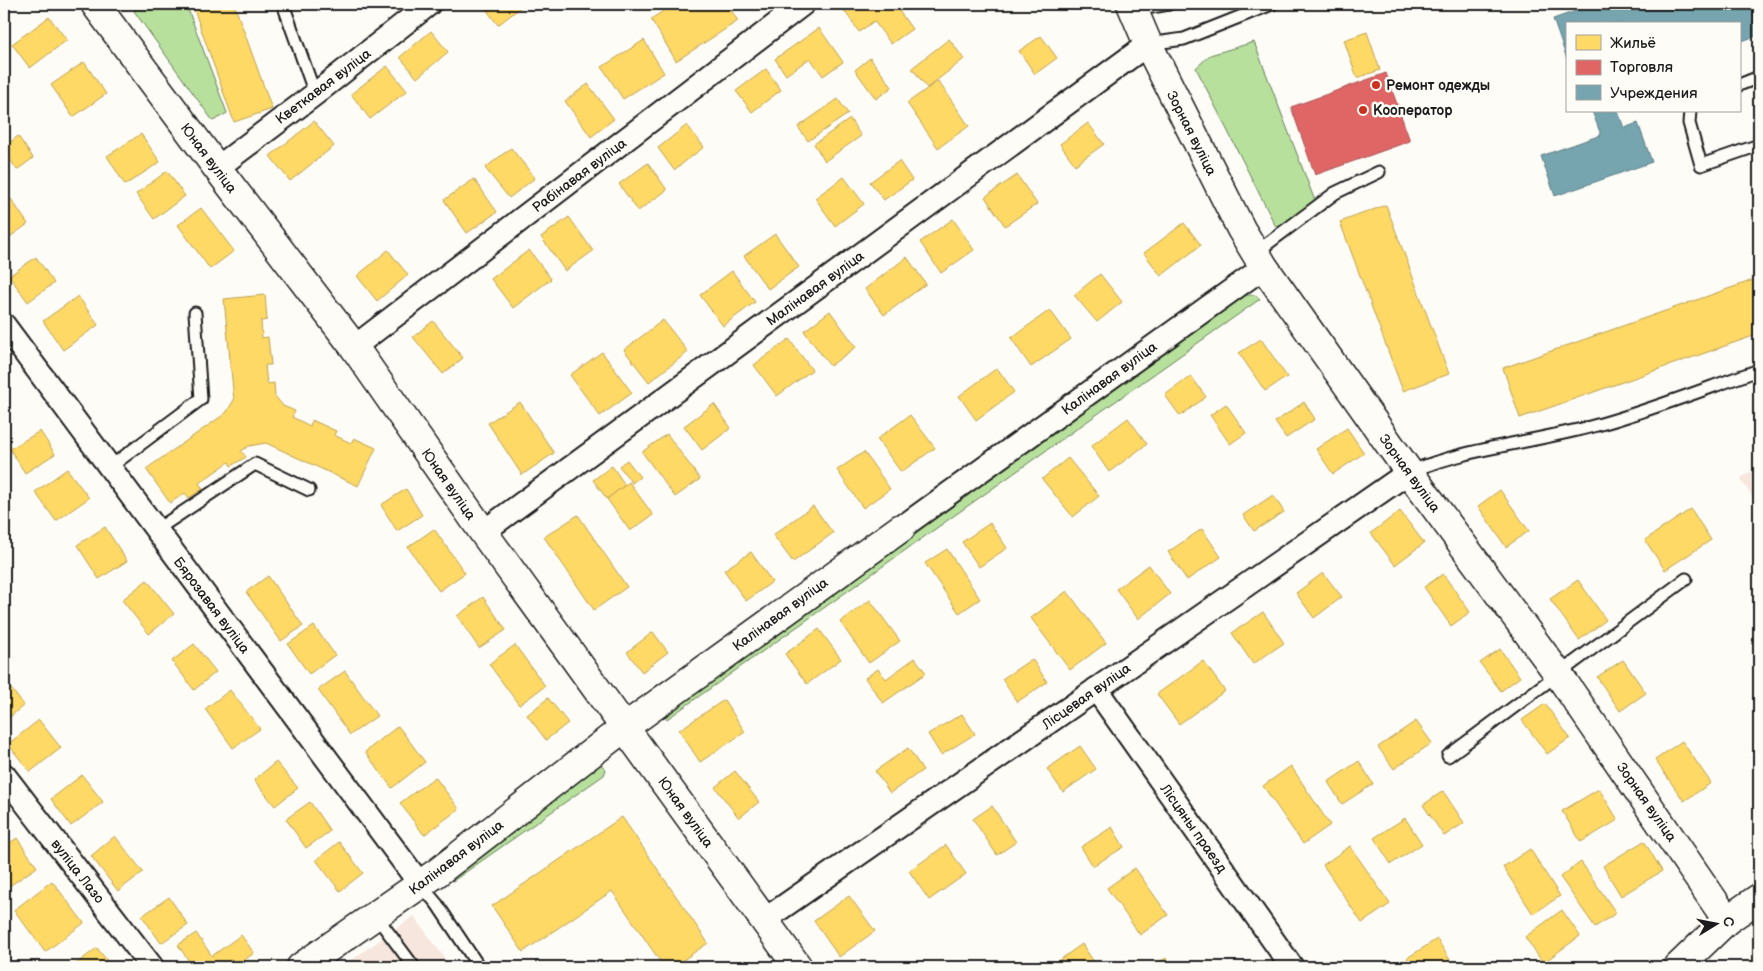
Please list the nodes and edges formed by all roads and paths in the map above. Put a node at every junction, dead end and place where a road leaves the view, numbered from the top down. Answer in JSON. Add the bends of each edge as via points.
{"nodes":[{"id":1,"x":96,"y":4,"type":"edge"},
{"id":2,"x":283,"y":4,"type":"edge"},
{"id":3,"x":428,"y":4,"type":"edge"},
{"id":4,"x":803,"y":4,"type":"edge"},
{"id":5,"x":1169,"y":4,"type":"edge"},
{"id":6,"x":1272,"y":4,"type":"edge"},
{"id":7,"x":1132,"y":7,"type":"edge"},
{"id":8,"x":1148,"y":44,"type":"junction"},
{"id":9,"x":1759,"y":77,"type":"edge"},
{"id":10,"x":1740,"y":85,"type":"edge"},
{"id":11,"x":315,"y":94,"type":"junction"},
{"id":12,"x":1690,"y":112,"type":"edge"},
{"id":13,"x":1759,"y":145,"type":"edge"},
{"id":14,"x":217,"y":168,"type":"junction"},
{"id":15,"x":1379,"y":172,"type":"dead end"},
{"id":16,"x":1260,"y":260,"type":"junction"},
{"id":17,"x":195,"y":313,"type":"dead end"},
{"id":18,"x":4,"y":325,"type":"edge"},
{"id":19,"x":354,"y":347,"type":"junction"},
{"id":20,"x":1759,"y":370,"type":"edge"},
{"id":21,"x":110,"y":467,"type":"junction"},
{"id":22,"x":1409,"y":472,"type":"junction"},
{"id":23,"x":309,"y":490,"type":"dead end"},
{"id":24,"x":901,"y":528,"type":"joint"},
{"id":25,"x":156,"y":530,"type":"junction"},
{"id":26,"x":483,"y":532,"type":"junction"},
{"id":27,"x":1686,"y":579,"type":"dead end"},
{"id":28,"x":1559,"y":675,"type":"junction"},
{"id":29,"x":1096,"y":690,"type":"junction"},
{"id":30,"x":625,"y":727,"type":"junction"},
{"id":31,"x":1448,"y":756,"type":"dead end"},
{"id":32,"x":4,"y":775,"type":"edge"},
{"id":33,"x":420,"y":884,"type":"junction"},
{"id":34,"x":1759,"y":898,"type":"edge"},
{"id":35,"x":376,"y":916,"type":"junction"},
{"id":36,"x":764,"y":920,"type":"junction"},
{"id":37,"x":1727,"y":920,"type":"junction"},
{"id":38,"x":152,"y":967,"type":"edge"},
{"id":39,"x":301,"y":967,"type":"edge"},
{"id":40,"x":414,"y":967,"type":"edge"},
{"id":41,"x":479,"y":967,"type":"edge"},
{"id":42,"x":798,"y":967,"type":"edge"},
{"id":43,"x":1292,"y":967,"type":"edge"},
{"id":44,"x":1678,"y":967,"type":"edge"}],
"edges":[{"from":1,"to":14,"type":"street","name":"Юная вуліца"},
{"from":2,"to":11,"type":"lane"},
{"from":3,"to":11,"type":"street","name":"Кветкавая вуліца"},
{"from":4,"to":19,"type":"street","name":"Рабінавая вуліца"},
{"from":5,"to":7,"type":"lane"},
{"from":6,"to":8,"type":"lane","via":[[1184,38]]},
{"from":7,"to":8,"type":"street","name":"Зорная вуліца"},
{"from":8,"to":16,"type":"street","name":"Зорная вуліца","via":[[1241,229]]},
{"from":8,"to":26,"type":"street","name":"Малінавая вуліца"},
{"from":9,"to":10,"type":"lane"},
{"from":11,"to":14,"type":"street","name":"Кветкавая вуліца"},
{"from":12,"to":13,"type":"lane","via":[[1689,123],[1701,166]]},
{"from":14,"to":19,"type":"street","name":"Юная вуліца"},
{"from":15,"to":16,"type":"lane","via":[[1335,193]]},
{"from":16,"to":22,"type":"street","name":"Зорная вуліца"},
{"from":16,"to":24,"type":"street","name":"Калінавая вуліца"},
{"from":17,"to":21,"type":"lane","via":[[201,399]]},
{"from":18,"to":21,"type":"street","name":"Бярозавая вуліца"},
{"from":19,"to":26,"type":"street","name":"Юная вуліца"},
{"from":20,"to":22,"type":"lane","via":[[1600,424],[1467,453]]},
{"from":21,"to":25,"type":"street","name":"Бярозавая вуліца"},
{"from":22,"to":28,"type":"street","name":"Зорная вуліца"},
{"from":22,"to":29,"type":"street","name":"Лісцевая вуліца"},
{"from":23,"to":25,"type":"lane","via":[[255,464]]},
{"from":24,"to":30,"type":"street","name":"Калінавая вуліца"},
{"from":25,"to":33,"type":"street","name":"Бярозавая вуліца"},
{"from":26,"to":30,"type":"street","name":"Юная вуліца"},
{"from":27,"to":28,"type":"lane"},
{"from":28,"to":31,"type":"lane"},
{"from":28,"to":37,"type":"street","name":"Зорная вуліца"},
{"from":29,"to":36,"type":"street","name":"Лісцевая вуліца"},
{"from":29,"to":43,"type":"street","name":"Лісцяны праезд"},
{"from":30,"to":33,"type":"street","name":"Калінавая вуліца"},
{"from":30,"to":36,"type":"street","name":"Юная вуліца"},
{"from":32,"to":38,"type":"street","name":"вуліца Лазо"},
{"from":33,"to":35,"type":"street","name":"Калінавая вуліца"},
{"from":33,"to":41,"type":"lane"},
{"from":34,"to":37,"type":"street"},
{"from":35,"to":39,"type":"street","name":"Калінавая вуліца"},
{"from":35,"to":40,"type":"lane"},
{"from":36,"to":42,"type":"street","name":"Юная вуліца"},
{"from":37,"to":44,"type":"street"}]}
